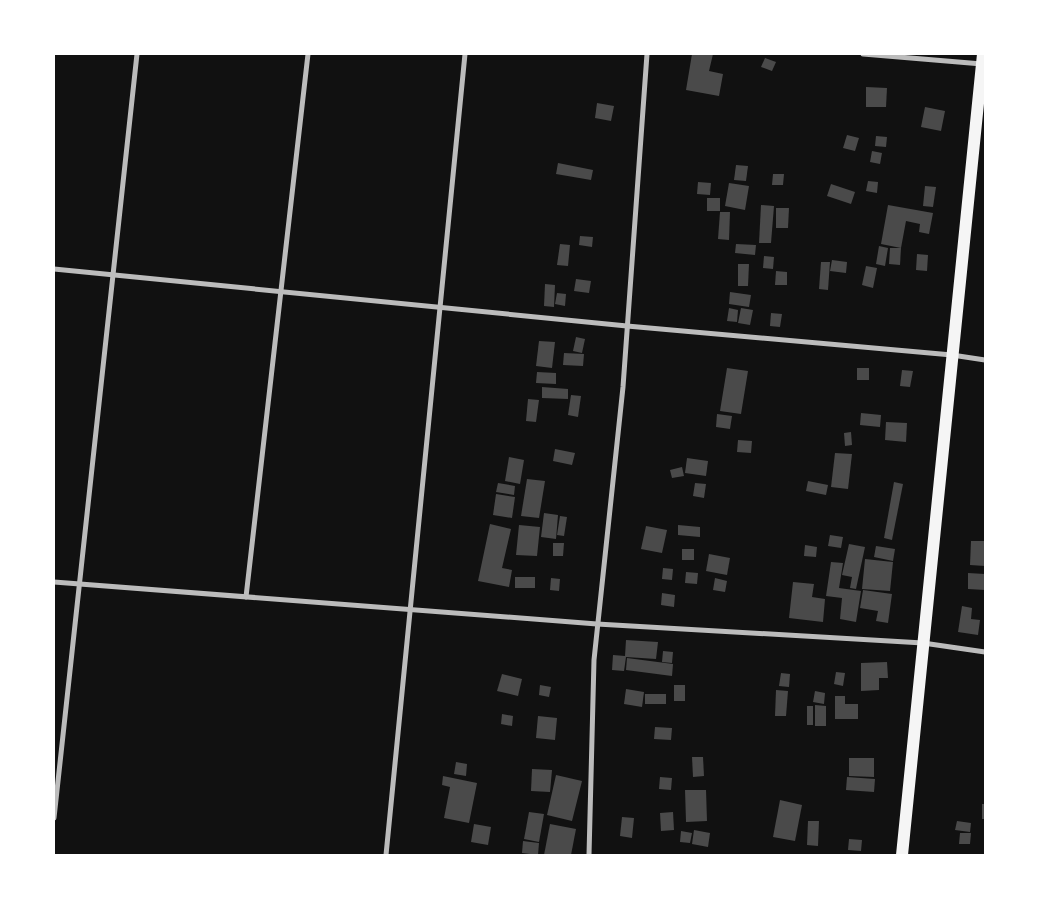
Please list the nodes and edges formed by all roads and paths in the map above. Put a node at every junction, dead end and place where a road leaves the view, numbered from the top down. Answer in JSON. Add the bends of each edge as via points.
{"nodes":[{"id":1,"x":137,"y":54,"type":"edge"},
{"id":2,"x":308,"y":54,"type":"edge"},
{"id":3,"x":465,"y":54,"type":"edge"},
{"id":4,"x":647,"y":54,"type":"edge"},
{"id":5,"x":863,"y":54,"type":"edge"},
{"id":6,"x":983,"y":61,"type":"edge"},
{"id":7,"x":54,"y":269,"type":"edge"},
{"id":8,"x":113,"y":275,"type":"junction"},
{"id":9,"x":281,"y":292,"type":"junction"},
{"id":10,"x":440,"y":308,"type":"junction"},
{"id":11,"x":627,"y":326,"type":"junction"},
{"id":12,"x":952,"y":355,"type":"junction"},
{"id":13,"x":985,"y":360,"type":"edge"},
{"id":14,"x":54,"y":582,"type":"edge"},
{"id":15,"x":79,"y":584,"type":"junction"},
{"id":16,"x":246,"y":597,"type":"junction"},
{"id":17,"x":410,"y":609,"type":"junction"},
{"id":18,"x":597,"y":624,"type":"junction"},
{"id":19,"x":923,"y":643,"type":"junction"},
{"id":20,"x":985,"y":652,"type":"edge"},
{"id":21,"x":54,"y":818,"type":"edge"},
{"id":22,"x":386,"y":855,"type":"edge"},
{"id":23,"x":589,"y":855,"type":"edge"},
{"id":24,"x":902,"y":855,"type":"edge"}],
"edges":[{"from":1,"to":8,"type":"street"},
{"from":2,"to":9,"type":"street"},
{"from":3,"to":10,"type":"street"},
{"from":4,"to":11,"type":"street"},
{"from":5,"to":6,"type":"street"},
{"from":6,"to":12,"type":"main road"},
{"from":7,"to":8,"type":"street"},
{"from":8,"to":9,"type":"street"},
{"from":8,"to":15,"type":"street"},
{"from":9,"to":10,"type":"street"},
{"from":9,"to":16,"type":"street"},
{"from":10,"to":11,"type":"street"},
{"from":10,"to":17,"type":"street"},
{"from":11,"to":12,"type":"street"},
{"from":11,"to":18,"type":"street"},
{"from":12,"to":13,"type":"street"},
{"from":12,"to":19,"type":"main road"},
{"from":14,"to":15,"type":"street"},
{"from":15,"to":16,"type":"street"},
{"from":15,"to":21,"type":"street"},
{"from":16,"to":17,"type":"street"},
{"from":17,"to":18,"type":"street"},
{"from":17,"to":22,"type":"street"},
{"from":18,"to":19,"type":"street"},
{"from":18,"to":23,"type":"street"},
{"from":19,"to":20,"type":"street"},
{"from":19,"to":24,"type":"main road"}]}
